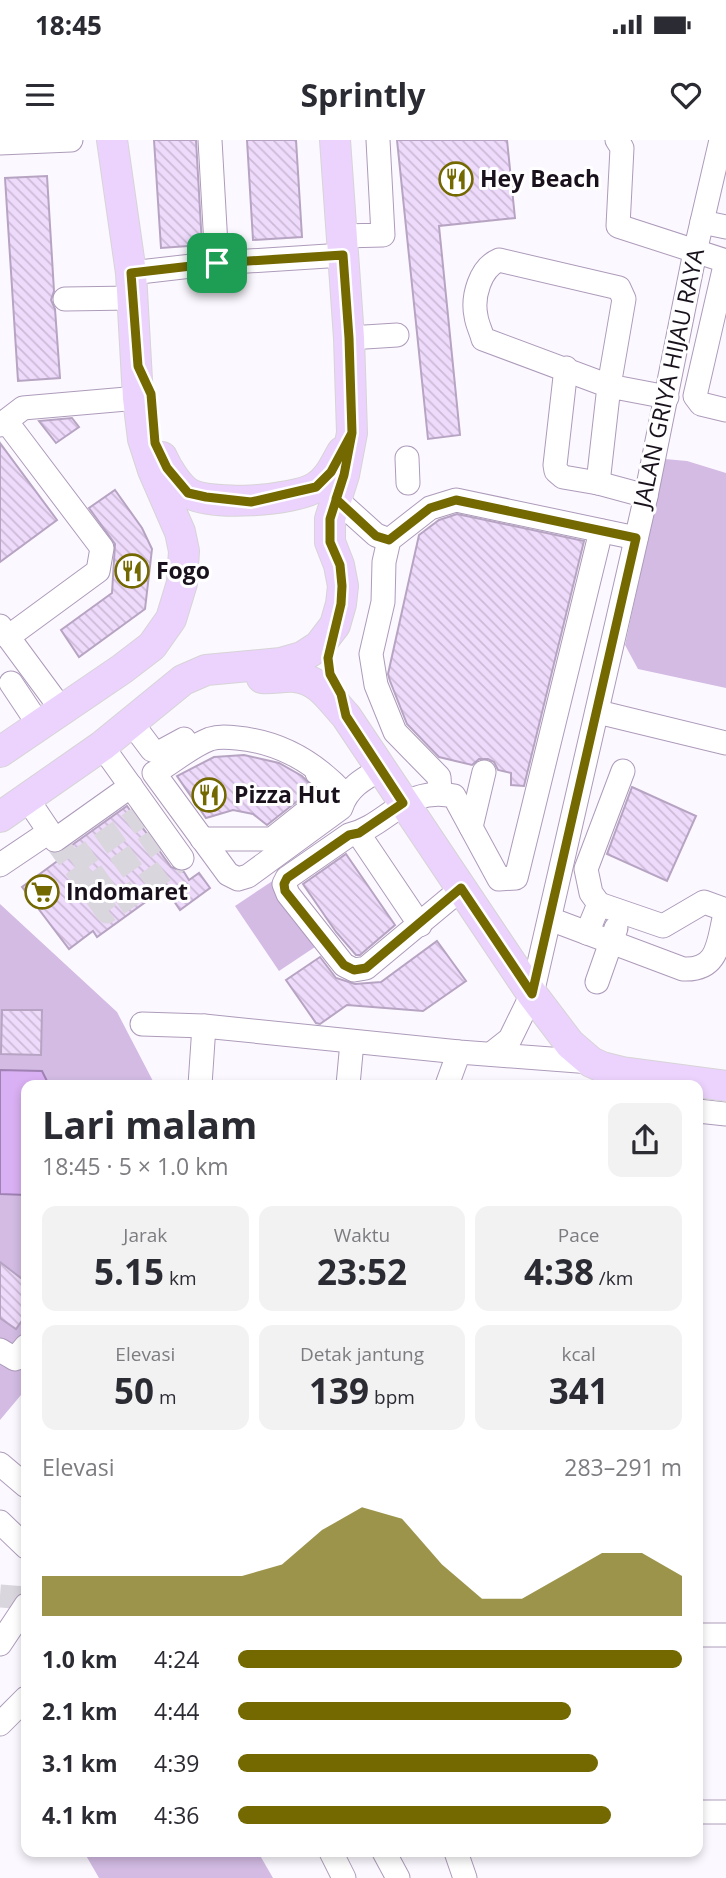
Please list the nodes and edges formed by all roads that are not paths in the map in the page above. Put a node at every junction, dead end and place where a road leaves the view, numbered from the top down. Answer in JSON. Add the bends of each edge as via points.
{"nodes":[{"id":1,"x":71,"y":140,"type":"edge"},
{"id":2,"x":113,"y":140,"type":"edge"},
{"id":3,"x":210,"y":140,"type":"edge"},
{"id":4,"x":335,"y":140,"type":"edge"},
{"id":5,"x":378,"y":140,"type":"edge"},
{"id":6,"x":617,"y":140,"type":"edge"},
{"id":7,"x":721,"y":140,"type":"edge"},
{"id":8,"x":0,"y":143,"type":"edge"},
{"id":9,"x":702,"y":222,"type":"junction"},
{"id":10,"x":726,"y":227,"type":"edge"},
{"id":11,"x":343,"y":246,"type":"junction"},
{"id":12,"x":695,"y":252,"type":"junction"},
{"id":13,"x":726,"y":261,"type":"edge"},
{"id":14,"x":217,"y":263,"type":"junction"},
{"id":15,"x":131,"y":291,"type":"junction"},
{"id":16,"x":66,"y":302,"type":"dead end"},
{"id":17,"x":397,"y":335,"type":"dead end"},
{"id":18,"x":349,"y":338,"type":"junction"},
{"id":19,"x":138,"y":366,"type":"junction"},
{"id":20,"x":566,"y":368,"type":"junction"},
{"id":21,"x":609,"y":386,"type":"junction"},
{"id":22,"x":697,"y":387,"type":"junction"},
{"id":23,"x":668,"y":390,"type":"junction"},
{"id":24,"x":138,"y":398,"type":"junction"},
{"id":25,"x":726,"y":410,"type":"edge"},
{"id":26,"x":3,"y":423,"type":"edge"},
{"id":27,"x":352,"y":433,"type":"junction"},
{"id":28,"x":407,"y":458,"type":"dead end"},
{"id":29,"x":408,"y":483,"type":"dead end"},
{"id":30,"x":598,"y":483,"type":"junction"},
{"id":31,"x":646,"y":496,"type":"junction"},
{"id":32,"x":336,"y":499,"type":"junction"},
{"id":33,"x":601,"y":531,"type":"junction"},
{"id":34,"x":636,"y":538,"type":"junction"},
{"id":35,"x":389,"y":540,"type":"junction"},
{"id":36,"x":335,"y":625,"type":"junction"},
{"id":37,"x":4,"y":632,"type":"edge"},
{"id":38,"x":206,"y":670,"type":"junction"},
{"id":39,"x":4,"y":680,"type":"edge"},
{"id":40,"x":598,"y":712,"type":"junction"},
{"id":41,"x":346,"y":716,"type":"junction"},
{"id":42,"x":51,"y":718,"type":"junction"},
{"id":43,"x":118,"y":733,"type":"junction"},
{"id":44,"x":209,"y":740,"type":"junction"},
{"id":45,"x":726,"y":743,"type":"edge"},
{"id":46,"x":0,"y":752,"type":"edge"},
{"id":47,"x":298,"y":756,"type":"junction"},
{"id":48,"x":376,"y":763,"type":"junction"},
{"id":49,"x":623,"y":771,"type":"dead end"},
{"id":50,"x":484,"y":772,"type":"dead end"},
{"id":51,"x":154,"y":773,"type":"junction"},
{"id":52,"x":131,"y":786,"type":"junction"},
{"id":53,"x":340,"y":790,"type":"junction"},
{"id":54,"x":440,"y":792,"type":"junction"},
{"id":55,"x":26,"y":797,"type":"junction"},
{"id":56,"x":403,"y":803,"type":"junction"},
{"id":57,"x":0,"y":817,"type":"edge"},
{"id":58,"x":471,"y":827,"type":"junction"},
{"id":59,"x":49,"y":832,"type":"junction"},
{"id":60,"x":359,"y":833,"type":"junction"},
{"id":61,"x":202,"y":839,"type":"junction"},
{"id":62,"x":182,"y":858,"type":"dead end"},
{"id":63,"x":0,"y":866,"type":"edge"},
{"id":64,"x":461,"y":888,"type":"junction"},
{"id":65,"x":599,"y":905,"type":"junction"},
{"id":66,"x":726,"y":910,"type":"edge"},
{"id":67,"x":622,"y":912,"type":"junction"},
{"id":68,"x":550,"y":919,"type":"junction"},
{"id":69,"x":420,"y":925,"type":"junction"},
{"id":70,"x":587,"y":933,"type":"junction"},
{"id":71,"x":611,"y":942,"type":"junction"},
{"id":72,"x":597,"y":982,"type":"dead end"},
{"id":73,"x":540,"y":1003,"type":"junction"},
{"id":74,"x":142,"y":1024,"type":"dead end"},
{"id":75,"x":204,"y":1026,"type":"junction"},
{"id":76,"x":352,"y":1041,"type":"junction"},
{"id":77,"x":459,"y":1052,"type":"junction"},
{"id":78,"x":491,"y":1054,"type":"junction"},
{"id":79,"x":726,"y":1068,"type":"edge"},
{"id":80,"x":598,"y":1071,"type":"edge"},
{"id":81,"x":685,"y":1076,"type":"edge"},
{"id":82,"x":200,"y":1080,"type":"edge"},
{"id":83,"x":348,"y":1080,"type":"edge"},
{"id":84,"x":449,"y":1080,"type":"edge"},
{"id":85,"x":703,"y":1080,"type":"edge"},
{"id":86,"x":726,"y":1086,"type":"edge"},
{"id":87,"x":703,"y":1112,"type":"edge"},
{"id":88,"x":726,"y":1114,"type":"edge"},
{"id":89,"x":0,"y":1350,"type":"edge"},
{"id":90,"x":21,"y":1352,"type":"edge"},
{"id":91,"x":0,"y":1464,"type":"edge"},
{"id":92,"x":21,"y":1482,"type":"edge"},
{"id":93,"x":0,"y":1522,"type":"edge"},
{"id":94,"x":21,"y":1542,"type":"edge"},
{"id":95,"x":21,"y":1612,"type":"edge"},
{"id":96,"x":726,"y":1634,"type":"edge"},
{"id":97,"x":703,"y":1635,"type":"edge"},
{"id":98,"x":0,"y":1644,"type":"edge"},
{"id":99,"x":21,"y":1703,"type":"edge"},
{"id":100,"x":0,"y":1724,"type":"edge"},
{"id":101,"x":703,"y":1812,"type":"edge"},
{"id":102,"x":726,"y":1812,"type":"edge"},
{"id":103,"x":334,"y":1857,"type":"edge"},
{"id":104,"x":387,"y":1857,"type":"edge"},
{"id":105,"x":458,"y":1857,"type":"edge"},
{"id":106,"x":344,"y":1878,"type":"edge"},
{"id":107,"x":398,"y":1878,"type":"edge"},
{"id":108,"x":465,"y":1878,"type":"edge"}],
"edges":[{"from":1,"to":8,"type":"street"},
{"from":2,"to":15,"type":"main road"},
{"from":3,"to":14,"type":"street"},
{"from":4,"to":11,"type":"main road"},
{"from":5,"to":11,"type":"street","via":[[383,235]]},
{"from":6,"to":12,"type":"street","via":[[622,148],[618,226]]},
{"from":7,"to":9,"type":"street","name":"JALAN GRIYA HIJAU RAYA"},
{"from":9,"to":10,"type":"street"},
{"from":9,"to":12,"type":"street","name":"JALAN GRIYA HIJAU RAYA"},
{"from":11,"to":14,"type":"street"},
{"from":11,"to":18,"type":"main road"},
{"from":12,"to":13,"type":"street"},
{"from":12,"to":23,"type":"street","name":"JALAN GRIYA HIJAU RAYA"},
{"from":13,"to":22,"type":"street"},
{"from":14,"to":15,"type":"street"},
{"from":15,"to":16,"type":"street"},
{"from":15,"to":19,"type":"main road"},
{"from":17,"to":18,"type":"street"},
{"from":18,"to":27,"type":"main road"},
{"from":19,"to":24,"type":"main road"},
{"from":19,"to":27,"type":"main road","via":[[151,394],[155,443],[167,468],[188,493],[251,502],[316,487],[331,472]]},
{"from":20,"to":21,"type":"street"},
{"from":20,"to":21,"type":"street","via":[[483,339],[475,314],[480,281],[490,264],[499,260],[619,288],[624,299]]},
{"from":20,"to":30,"type":"street","via":[[556,471],[564,477]]},
{"from":21,"to":23,"type":"street"},
{"from":21,"to":30,"type":"street"},
{"from":22,"to":23,"type":"street"},
{"from":22,"to":25,"type":"street","via":[[695,396],[701,404]]},
{"from":23,"to":31,"type":"street","name":"JALAN GRIYA HIJAU RAYA"},
{"from":24,"to":26,"type":"street","via":[[23,408]]},
{"from":24,"to":42,"type":"main road","via":[[143,439],[180,532],[182,583],[172,619],[152,646]]},
{"from":26,"to":37,"type":"street","via":[[102,548],[98,571]]},
{"from":27,"to":32,"type":"main road"},
{"from":28,"to":29,"type":"street"},
{"from":30,"to":31,"type":"street"},
{"from":31,"to":34,"type":"street","name":"JALAN GRIYA HIJAU RAYA"},
{"from":32,"to":35,"type":"street","via":[[376,536]]},
{"from":32,"to":36,"type":"main road","via":[[330,542],[340,565],[342,586]]},
{"from":33,"to":34,"type":"street"},
{"from":33,"to":35,"type":"street","via":[[456,500],[430,508]]},
{"from":33,"to":58,"type":"street","via":[[516,878],[499,879]]},
{"from":34,"to":40,"type":"street","name":"JALAN GRIYA HIJAU RAYA"},
{"from":35,"to":54,"type":"street","via":[[383,602],[371,654],[376,685],[395,732],[439,777]]},
{"from":36,"to":38,"type":"main road","via":[[319,646],[302,657]]},
{"from":36,"to":41,"type":"main road","via":[[328,658]]},
{"from":37,"to":42,"type":"street"},
{"from":38,"to":41,"type":"main road","via":[[243,677],[307,679]]},
{"from":38,"to":43,"type":"main road","via":[[183,680]]},
{"from":39,"to":42,"type":"street"},
{"from":40,"to":45,"type":"street"},
{"from":40,"to":68,"type":"street","name":"JALAN GRIYA HIJAU RAYA"},
{"from":41,"to":48,"type":"main road"},
{"from":42,"to":46,"type":"main road"},
{"from":43,"to":44,"type":"street","via":[[160,752],[184,739]]},
{"from":43,"to":51,"type":"street"},
{"from":43,"to":52,"type":"street"},
{"from":43,"to":55,"type":"main road"},
{"from":44,"to":47,"type":"street","via":[[223,736],[248,739]]},
{"from":44,"to":51,"type":"street"},
{"from":47,"to":53,"type":"street"},
{"from":47,"to":61,"type":"street","via":[[299,762],[326,779],[330,787],[326,796],[272,839]]},
{"from":48,"to":53,"type":"street","via":[[364,779]]},
{"from":48,"to":56,"type":"main road"},
{"from":49,"to":65,"type":"street","via":[[586,869]]},
{"from":50,"to":58,"type":"street"},
{"from":51,"to":61,"type":"street"},
{"from":52,"to":59,"type":"street","via":[[55,840]]},
{"from":52,"to":62,"type":"street","via":[[145,813]]},
{"from":53,"to":61,"type":"street","via":[[341,808],[248,876],[238,879],[228,874]]},
{"from":54,"to":56,"type":"street"},
{"from":54,"to":58,"type":"street","via":[[454,796]]},
{"from":55,"to":57,"type":"main road"},
{"from":55,"to":59,"type":"street"},
{"from":56,"to":60,"type":"street"},
{"from":56,"to":64,"type":"main road"},
{"from":59,"to":63,"type":"street"},
{"from":60,"to":69,"type":"street"},
{"from":60,"to":69,"type":"street","via":[[349,835],[287,878],[284,887],[288,894],[344,965],[354,970],[366,968]]},
{"from":64,"to":69,"type":"street"},
{"from":64,"to":73,"type":"main road"},
{"from":65,"to":67,"type":"street"},
{"from":65,"to":70,"type":"street"},
{"from":66,"to":67,"type":"street","via":[[704,902],[663,926]]},
{"from":66,"to":71,"type":"street","via":[[715,955],[704,967],[683,969]]},
{"from":67,"to":71,"type":"street"},
{"from":68,"to":70,"type":"street"},
{"from":68,"to":73,"type":"street","name":"JALAN GRIYA HIJAU RAYA"},
{"from":70,"to":71,"type":"street"},
{"from":71,"to":72,"type":"street"},
{"from":73,"to":78,"type":"street","name":"JALAN GRIYA HIJAU RAYA"},
{"from":73,"to":80,"type":"main road","via":[[570,1044]]},
{"from":73,"to":81,"type":"main road","via":[[584,1042]]},
{"from":74,"to":75,"type":"street"},
{"from":75,"to":76,"type":"street"},
{"from":75,"to":82,"type":"street"},
{"from":76,"to":77,"type":"street"},
{"from":76,"to":83,"type":"street"},
{"from":77,"to":78,"type":"street"},
{"from":77,"to":84,"type":"street"},
{"from":78,"to":80,"type":"street"},
{"from":79,"to":81,"type":"main road"},
{"from":80,"to":81,"type":"main road"},
{"from":85,"to":86,"type":"main road"},
{"from":87,"to":88,"type":"street"},
{"from":89,"to":90,"type":"street","via":[[15,1359]]},
{"from":91,"to":92,"type":"street"},
{"from":93,"to":94,"type":"street"},
{"from":95,"to":98,"type":"street"},
{"from":96,"to":97,"type":"street"},
{"from":99,"to":100,"type":"street"},
{"from":101,"to":102,"type":"street"},
{"from":103,"to":106,"type":"street"},
{"from":104,"to":107,"type":"street"},
{"from":105,"to":108,"type":"street"}]}
